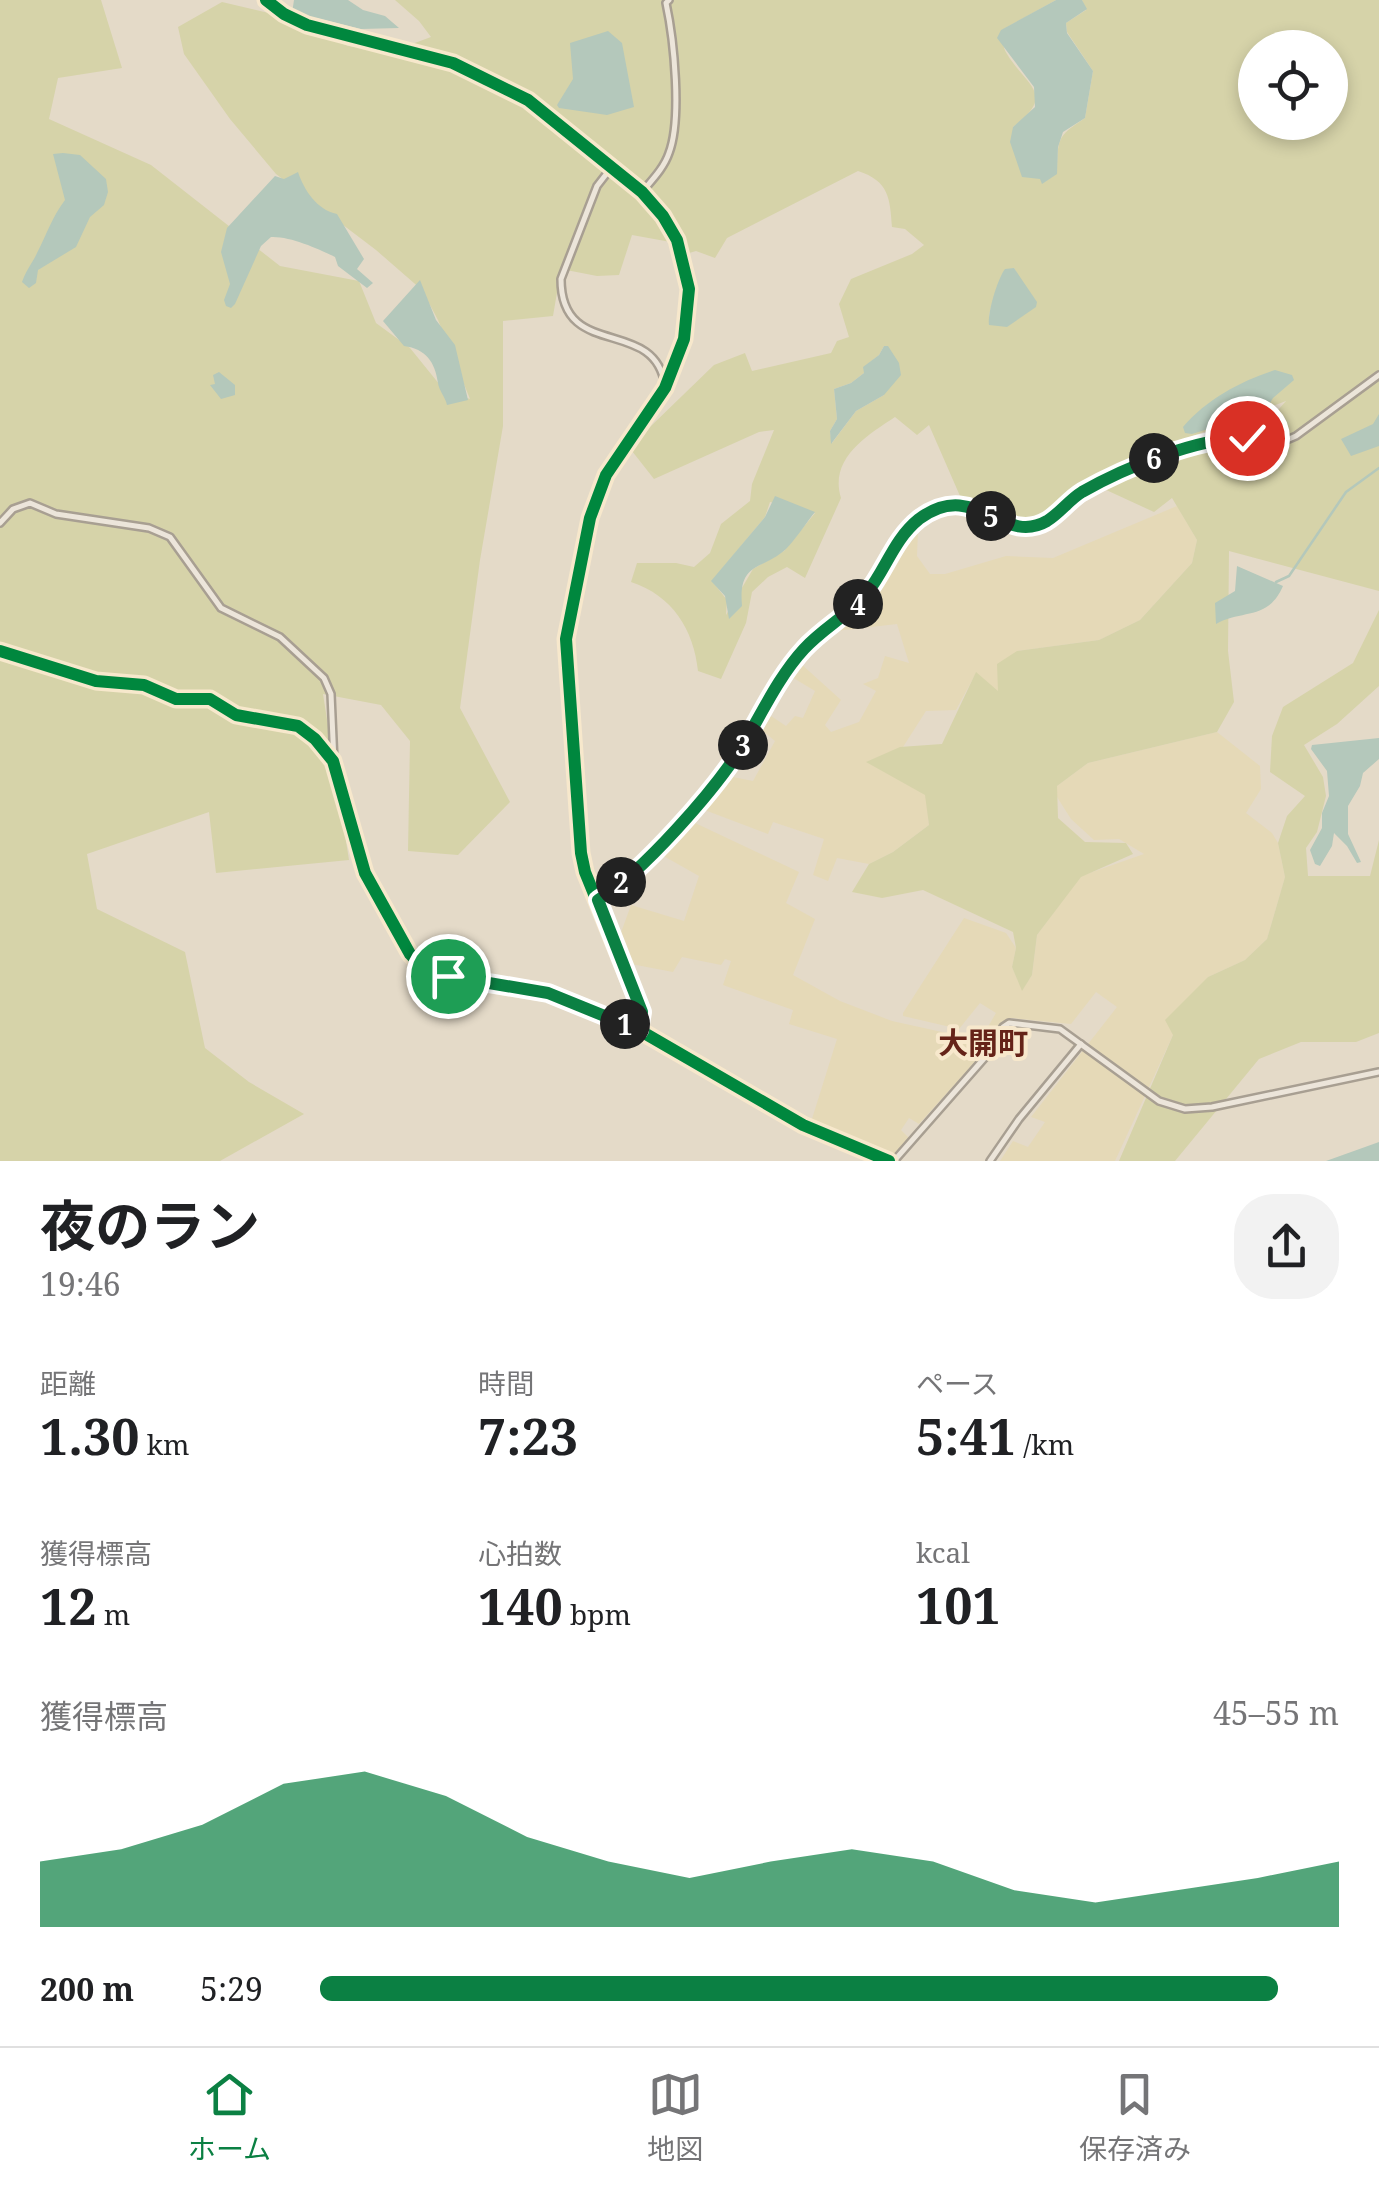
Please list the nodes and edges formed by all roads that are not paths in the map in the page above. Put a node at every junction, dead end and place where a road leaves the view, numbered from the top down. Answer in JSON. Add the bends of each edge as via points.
{"nodes":[{"id":1,"x":266,"y":0,"type":"edge"},
{"id":2,"x":669,"y":0,"type":"edge"},
{"id":3,"x":611,"y":168,"type":"junction"},
{"id":4,"x":642,"y":192,"type":"junction"},
{"id":5,"x":1379,"y":375,"type":"edge"},
{"id":6,"x":665,"y":388,"type":"junction"},
{"id":7,"x":0,"y":523,"type":"edge"},
{"id":8,"x":0,"y":651,"type":"edge"},
{"id":9,"x":334,"y":765,"type":"junction"},
{"id":10,"x":598,"y":900,"type":"junction"},
{"id":11,"x":639,"y":1030,"type":"junction"},
{"id":12,"x":1081,"y":1044,"type":"junction"},
{"id":13,"x":1379,"y":1072,"type":"edge"},
{"id":14,"x":891,"y":1161,"type":"edge"},
{"id":15,"x":990,"y":1161,"type":"edge"}],
"edges":[{"from":1,"to":3,"type":"street","via":[[307,25],[453,63],[499,84]]},
{"from":2,"to":4,"type":"street","via":[[672,148]]},
{"from":3,"to":4,"type":"street"},
{"from":3,"to":6,"type":"street","via":[[597,186],[561,290],[591,333],[631,343],[653,359]]},
{"from":4,"to":6,"type":"street","via":[[678,240],[688,289],[684,339]]},
{"from":5,"to":10,"type":"street","via":[[1296,436],[1282,442],[1232,438],[1150,459],[1079,494],[1043,523],[1021,527],[968,504],[921,518],[892,549],[858,604],[805,648],[710,792]]},
{"from":6,"to":10,"type":"street","via":[[600,490],[566,639],[578,833]]},
{"from":7,"to":9,"type":"street","via":[[30,503],[170,536],[221,608],[280,637],[324,678],[331,694]]},
{"from":8,"to":9,"type":"street","via":[[298,726]]},
{"from":9,"to":11,"type":"street","via":[[365,872],[423,966],[548,993]]},
{"from":10,"to":11,"type":"street","via":[[642,1012]]},
{"from":11,"to":14,"type":"street","via":[[803,1125]]},
{"from":12,"to":13,"type":"street","via":[[1158,1101],[1185,1109]]},
{"from":12,"to":14,"type":"street","via":[[1052,1026],[1009,1023]]},
{"from":12,"to":15,"type":"street"}]}
